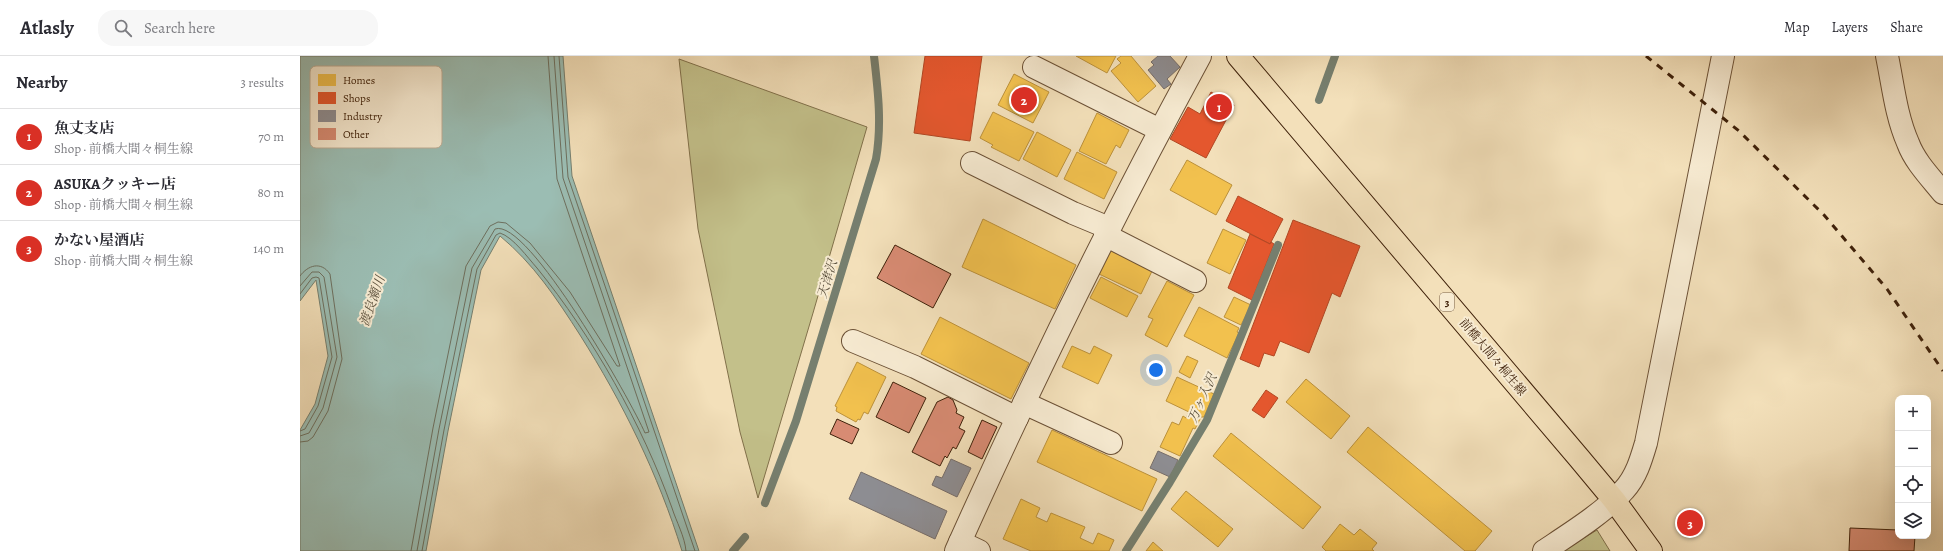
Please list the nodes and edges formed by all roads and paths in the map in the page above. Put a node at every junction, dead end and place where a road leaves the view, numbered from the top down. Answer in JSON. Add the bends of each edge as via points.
{"nodes":[{"id":1,"x":1200,"y":56,"type":"edge"},
{"id":2,"x":1238,"y":56,"type":"edge"},
{"id":3,"x":1723,"y":56,"type":"edge"},
{"id":4,"x":1887,"y":56,"type":"edge"},
{"id":5,"x":1034,"y":67,"type":"dead end"},
{"id":6,"x":1160,"y":130,"type":"junction"},
{"id":7,"x":972,"y":163,"type":"dead end"},
{"id":8,"x":1943,"y":193,"type":"edge"},
{"id":9,"x":1107,"y":232,"type":"junction"},
{"id":10,"x":1195,"y":281,"type":"dead end"},
{"id":11,"x":853,"y":341,"type":"dead end"},
{"id":12,"x":1021,"y":410,"type":"junction"},
{"id":13,"x":1111,"y":442,"type":"dead end"},
{"id":14,"x":1614,"y":500,"type":"junction"},
{"id":15,"x":965,"y":548,"type":"edge"},
{"id":16,"x":1544,"y":551,"type":"edge"},
{"id":17,"x":1651,"y":551,"type":"edge"}],
"edges":[{"from":1,"to":6,"type":"street"},
{"from":2,"to":14,"type":"main road","name":"前橋大間々桐生線","number":"3"},
{"from":3,"to":14,"type":"street","via":[[1646,443],[1633,477],[1625,490]]},
{"from":4,"to":8,"type":"street","via":[[1899,116],[1908,144]]},
{"from":5,"to":6,"type":"street"},
{"from":6,"to":9,"type":"street"},
{"from":7,"to":9,"type":"street"},
{"from":9,"to":10,"type":"street"},
{"from":9,"to":12,"type":"street"},
{"from":11,"to":12,"type":"street"},
{"from":12,"to":13,"type":"street"},
{"from":12,"to":15,"type":"street"},
{"from":14,"to":16,"type":"street"},
{"from":14,"to":17,"type":"main road","name":"前橋大間々桐生線","number":"3"}]}
